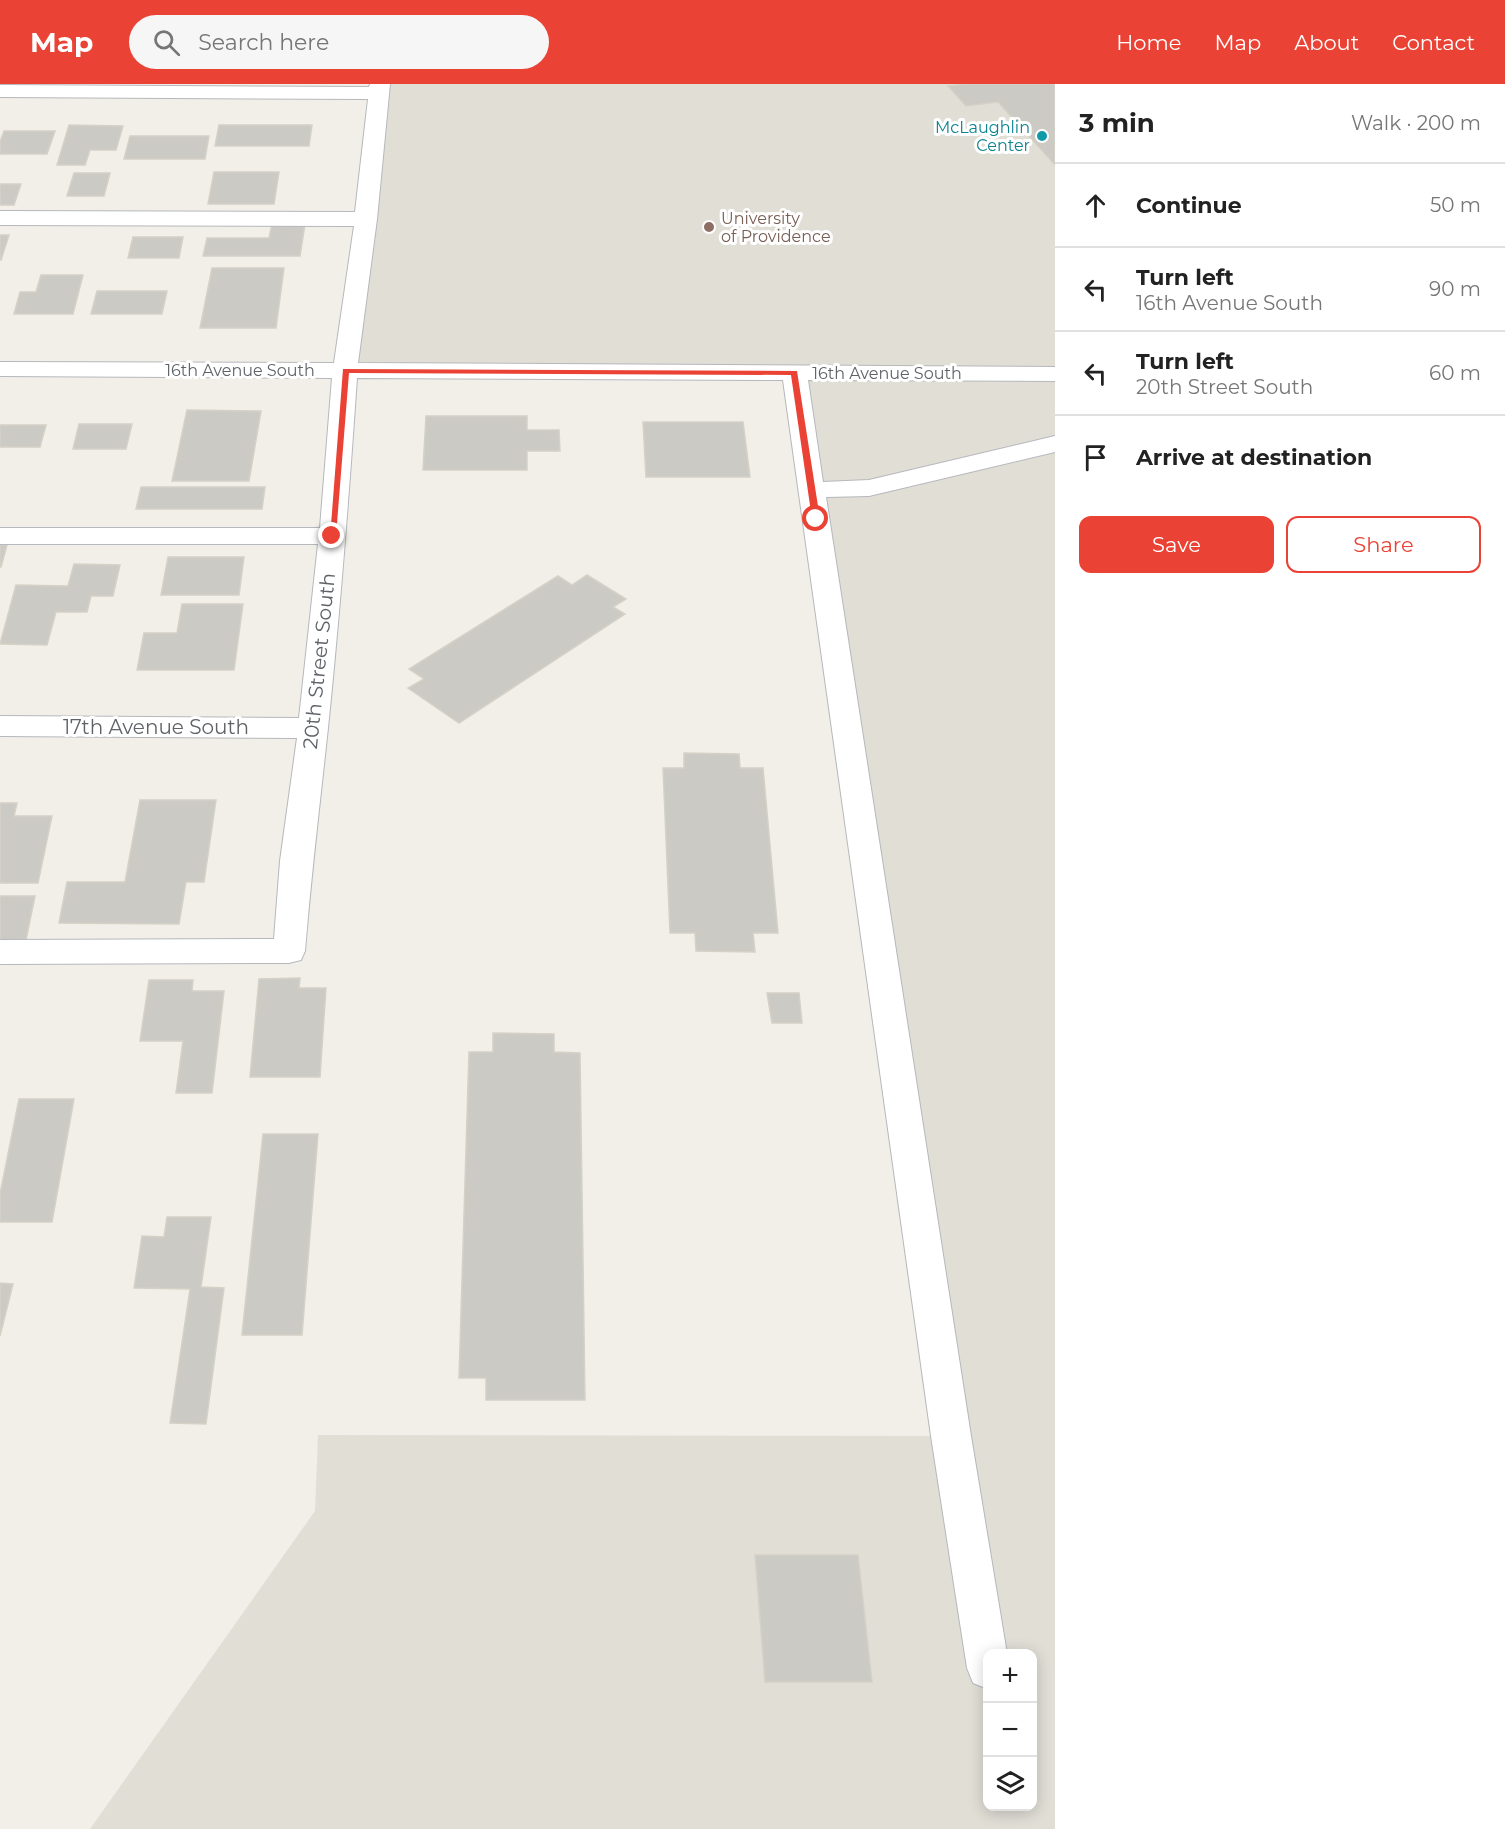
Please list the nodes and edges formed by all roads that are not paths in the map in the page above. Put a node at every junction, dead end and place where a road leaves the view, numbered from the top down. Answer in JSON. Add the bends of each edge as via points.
{"nodes":[{"id":1,"x":380,"y":89,"type":"edge"},
{"id":2,"x":0,"y":91,"type":"edge"},
{"id":3,"x":0,"y":218,"type":"edge"},
{"id":4,"x":366,"y":219,"type":"junction"},
{"id":5,"x":0,"y":369,"type":"edge"},
{"id":6,"x":345,"y":371,"type":"junction"},
{"id":7,"x":794,"y":373,"type":"junction"},
{"id":8,"x":1055,"y":374,"type":"edge"},
{"id":9,"x":1055,"y":444,"type":"edge"},
{"id":10,"x":812,"y":490,"type":"junction"},
{"id":11,"x":0,"y":536,"type":"edge"},
{"id":12,"x":332,"y":536,"type":"junction"},
{"id":13,"x":0,"y":726,"type":"edge"},
{"id":14,"x":313,"y":728,"type":"junction"},
{"id":15,"x":0,"y":952,"type":"edge"},
{"id":16,"x":984,"y":1649,"type":"edge"}],
"edges":[{"from":1,"to":2,"type":"street"},
{"from":1,"to":4,"type":"street","name":"20th Street South"},
{"from":3,"to":4,"type":"street"},
{"from":4,"to":6,"type":"street","name":"20th Street South"},
{"from":5,"to":6,"type":"street","name":"16th Avenue South"},
{"from":6,"to":7,"type":"street","name":"16th Avenue South"},
{"from":6,"to":12,"type":"street","name":"20th Street South"},
{"from":7,"to":8,"type":"street","name":"16th Avenue South"},
{"from":7,"to":10,"type":"street"},
{"from":9,"to":10,"type":"street","via":[[869,488]]},
{"from":10,"to":16,"type":"street"},
{"from":11,"to":12,"type":"street"},
{"from":12,"to":14,"type":"street","name":"20th Street South"},
{"from":13,"to":14,"type":"street","name":"17th Avenue South"},
{"from":14,"to":15,"type":"street","name":"20th Street South","via":[[296,861],[290,951]]}]}
